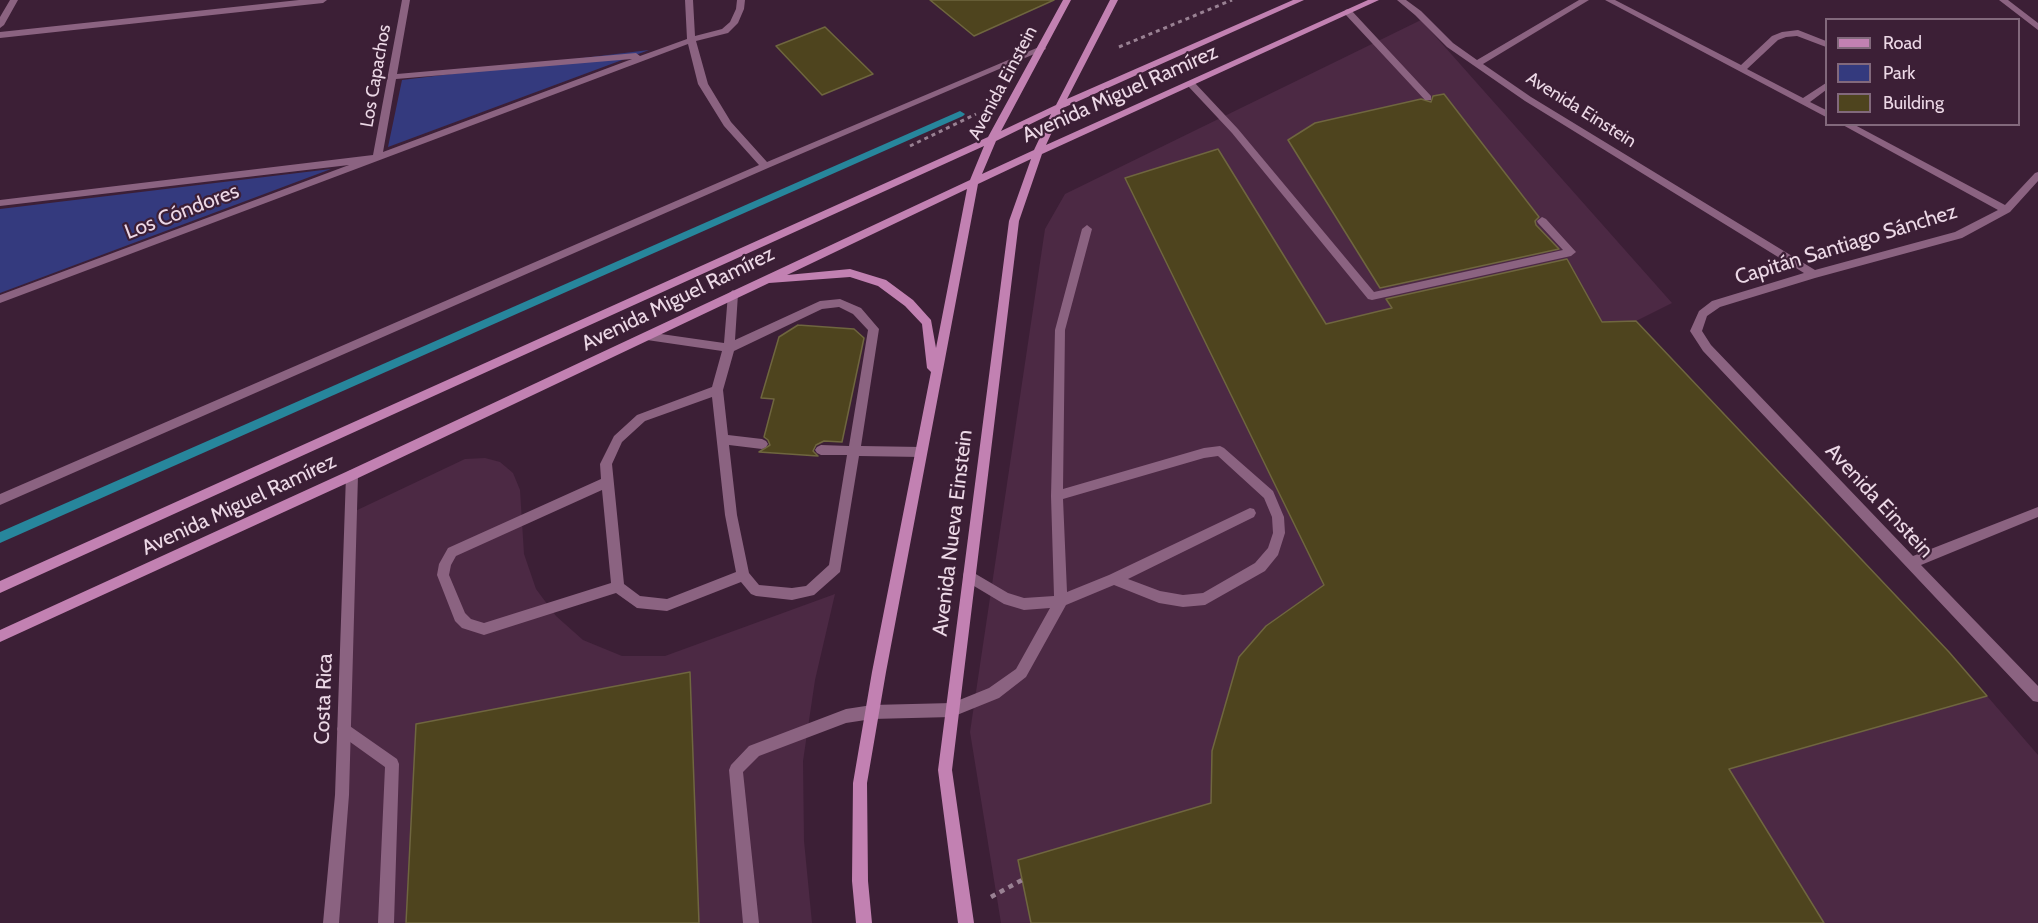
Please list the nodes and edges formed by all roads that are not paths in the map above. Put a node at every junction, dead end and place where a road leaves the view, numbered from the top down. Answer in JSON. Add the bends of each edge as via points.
{"nodes":[{"id":1,"x":14,"y":0,"type":"edge"},
{"id":2,"x":323,"y":0,"type":"edge"},
{"id":3,"x":406,"y":0,"type":"edge"},
{"id":4,"x":689,"y":0,"type":"edge"},
{"id":5,"x":741,"y":0,"type":"edge"},
{"id":6,"x":1067,"y":0,"type":"edge"},
{"id":7,"x":1114,"y":0,"type":"edge"},
{"id":8,"x":1300,"y":0,"type":"edge"},
{"id":9,"x":1375,"y":0,"type":"edge"},
{"id":10,"x":1401,"y":0,"type":"edge"},
{"id":11,"x":1585,"y":0,"type":"edge"},
{"id":12,"x":1609,"y":0,"type":"edge"},
{"id":13,"x":2003,"y":0,"type":"edge"},
{"id":14,"x":1348,"y":12,"type":"junction"},
{"id":15,"x":0,"y":25,"type":"edge"},
{"id":16,"x":2038,"y":27,"type":"edge"},
{"id":17,"x":0,"y":35,"type":"edge"},
{"id":18,"x":691,"y":40,"type":"junction"},
{"id":19,"x":1825,"y":43,"type":"edge"},
{"id":20,"x":1042,"y":49,"type":"junction"},
{"id":21,"x":652,"y":55,"type":"junction"},
{"id":22,"x":1477,"y":64,"type":"junction"},
{"id":23,"x":1742,"y":69,"type":"junction"},
{"id":24,"x":392,"y":77,"type":"junction"},
{"id":25,"x":1191,"y":84,"type":"junction"},
{"id":26,"x":1825,"y":87,"type":"edge"},
{"id":27,"x":1428,"y":98,"type":"dead end"},
{"id":28,"x":1803,"y":102,"type":"junction"},
{"id":29,"x":1058,"y":107,"type":"junction"},
{"id":30,"x":1825,"y":113,"type":"edge"},
{"id":31,"x":1849,"y":126,"type":"edge"},
{"id":32,"x":992,"y":139,"type":"junction"},
{"id":33,"x":1038,"y":152,"type":"junction"},
{"id":34,"x":378,"y":158,"type":"junction"},
{"id":35,"x":765,"y":166,"type":"junction"},
{"id":36,"x":2038,"y":175,"type":"edge"},
{"id":37,"x":973,"y":184,"type":"junction"},
{"id":38,"x":0,"y":203,"type":"edge"},
{"id":39,"x":2006,"y":210,"type":"junction"},
{"id":40,"x":1542,"y":221,"type":"dead end"},
{"id":41,"x":1087,"y":229,"type":"dead end"},
{"id":42,"x":1814,"y":274,"type":"junction"},
{"id":43,"x":760,"y":281,"type":"junction"},
{"id":44,"x":733,"y":294,"type":"junction"},
{"id":45,"x":0,"y":299,"type":"edge"},
{"id":46,"x":1696,"y":331,"type":"joint"},
{"id":47,"x":647,"y":336,"type":"junction"},
{"id":48,"x":729,"y":348,"type":"junction"},
{"id":49,"x":935,"y":380,"type":"junction"},
{"id":50,"x":717,"y":390,"type":"junction"},
{"id":51,"x":722,"y":439,"type":"junction"},
{"id":52,"x":762,"y":444,"type":"dead end"},
{"id":53,"x":821,"y":450,"type":"dead end"},
{"id":54,"x":855,"y":451,"type":"junction"},
{"id":55,"x":921,"y":452,"type":"junction"},
{"id":56,"x":352,"y":475,"type":"junction"},
{"id":57,"x":608,"y":482,"type":"junction"},
{"id":58,"x":1057,"y":496,"type":"junction"},
{"id":59,"x":0,"y":500,"type":"edge"},
{"id":60,"x":2038,"y":512,"type":"edge"},
{"id":61,"x":1250,"y":513,"type":"dead end"},
{"id":62,"x":1911,"y":563,"type":"junction"},
{"id":63,"x":743,"y":575,"type":"junction"},
{"id":64,"x":969,"y":576,"type":"junction"},
{"id":65,"x":1114,"y":579,"type":"junction"},
{"id":66,"x":0,"y":586,"type":"edge"},
{"id":67,"x":618,"y":587,"type":"junction"},
{"id":68,"x":1061,"y":601,"type":"junction"},
{"id":69,"x":0,"y":636,"type":"edge"},
{"id":70,"x":2038,"y":696,"type":"edge"},
{"id":71,"x":952,"y":710,"type":"junction"},
{"id":72,"x":872,"y":712,"type":"junction"},
{"id":73,"x":344,"y":729,"type":"junction"},
{"id":74,"x":331,"y":923,"type":"edge"},
{"id":75,"x":386,"y":923,"type":"edge"},
{"id":76,"x":751,"y":923,"type":"edge"},
{"id":77,"x":864,"y":923,"type":"edge"},
{"id":78,"x":966,"y":923,"type":"edge"}],
"edges":[{"from":1,"to":15,"type":"street"},
{"from":2,"to":17,"type":"street"},
{"from":3,"to":24,"type":"street","name":"Los Capachos"},
{"from":4,"to":18,"type":"street"},
{"from":5,"to":18,"type":"street","name":"Los Cóndores","via":[[734,23],[725,31]]},
{"from":6,"to":20,"type":"main road","name":"Avenida Einstein"},
{"from":7,"to":29,"type":"main road"},
{"from":8,"to":29,"type":"main road","name":"Avenida Miguel Ramírez"},
{"from":9,"to":14,"type":"main road","name":"Avenida Miguel Ramírez"},
{"from":10,"to":22,"type":"street","name":"Avenida Einstein"},
{"from":11,"to":22,"type":"street"},
{"from":12,"to":23,"type":"street"},
{"from":13,"to":16,"type":"street"},
{"from":14,"to":25,"type":"main road","name":"Avenida Miguel Ramírez"},
{"from":14,"to":27,"type":"street"},
{"from":18,"to":21,"type":"street","name":"Los Cóndores"},
{"from":18,"to":35,"type":"street","via":[[703,84],[727,124]]},
{"from":19,"to":23,"type":"street","via":[[1798,33],[1785,34],[1775,38]]},
{"from":20,"to":32,"type":"main road","name":"Avenida Einstein"},
{"from":20,"to":35,"type":"street"},
{"from":21,"to":24,"type":"street","name":"Los Cóndores"},
{"from":21,"to":34,"type":"street","name":"Los Cóndores"},
{"from":22,"to":42,"type":"street","name":"Avenida Einstein"},
{"from":23,"to":28,"type":"street"},
{"from":24,"to":34,"type":"street","name":"Los Capachos"},
{"from":25,"to":33,"type":"main road","name":"Avenida Miguel Ramírez"},
{"from":25,"to":40,"type":"street","via":[[1372,296],[1571,252]]},
{"from":26,"to":28,"type":"street"},
{"from":28,"to":30,"type":"street"},
{"from":29,"to":32,"type":"main road","name":"Avenida Miguel Ramírez"},
{"from":29,"to":33,"type":"main road"},
{"from":31,"to":39,"type":"street"},
{"from":32,"to":37,"type":"main road","name":"Avenida Einstein"},
{"from":32,"to":66,"type":"main road","name":"Avenida Miguel Ramírez"},
{"from":33,"to":37,"type":"main road","name":"Avenida Miguel Ramírez"},
{"from":33,"to":64,"type":"main road","name":"Avenida Nueva Einstein","via":[[1014,220]]},
{"from":34,"to":38,"type":"street","name":"Los Cóndores"},
{"from":34,"to":45,"type":"street","name":"Los Cóndores"},
{"from":35,"to":59,"type":"street"},
{"from":36,"to":39,"type":"street","name":"Capitán Santiago Sánchez"},
{"from":37,"to":43,"type":"main road","name":"Avenida Miguel Ramírez"},
{"from":37,"to":49,"type":"main road","name":"Avenida Nueva Einstein"},
{"from":39,"to":42,"type":"street","name":"Capitán Santiago Sánchez","via":[[1958,235]]},
{"from":41,"to":58,"type":"street","via":[[1060,330]]},
{"from":42,"to":46,"type":"street","name":"Capitán Santiago Sánchez","via":[[1716,304],[1703,314]]},
{"from":43,"to":44,"type":"main road","name":"Avenida Miguel Ramírez"},
{"from":43,"to":49,"type":"main road","via":[[850,273],[882,284],[909,303],[927,323]]},
{"from":44,"to":47,"type":"main road","name":"Avenida Miguel Ramírez"},
{"from":44,"to":48,"type":"street"},
{"from":46,"to":62,"type":"street","name":"Avenida Einstein","via":[[1707,348]]},
{"from":47,"to":48,"type":"street"},
{"from":47,"to":56,"type":"main road","name":"Avenida Miguel Ramírez"},
{"from":48,"to":50,"type":"street"},
{"from":48,"to":54,"type":"street","via":[[820,305],[840,303],[857,311],[874,329]]},
{"from":49,"to":55,"type":"main road","name":"Avenida Nueva Einstein"},
{"from":50,"to":51,"type":"street"},
{"from":50,"to":57,"type":"street","via":[[641,418],[618,438],[606,464]]},
{"from":51,"to":52,"type":"street"},
{"from":51,"to":63,"type":"street"},
{"from":53,"to":54,"type":"street"},
{"from":54,"to":55,"type":"street"},
{"from":54,"to":63,"type":"street","via":[[835,568],[809,591],[792,594],[756,590]]},
{"from":55,"to":72,"type":"main road","name":"Avenida Nueva Einstein"},
{"from":56,"to":69,"type":"main road","name":"Avenida Miguel Ramírez"},
{"from":56,"to":73,"type":"street","name":"Costa Rica"},
{"from":57,"to":67,"type":"street"},
{"from":57,"to":67,"type":"street","via":[[452,552],[444,575],[460,617],[467,624],[484,629]]},
{"from":58,"to":65,"type":"street","via":[[1220,451],[1269,495],[1278,517],[1274,551],[1260,567],[1205,598],[1183,602],[1159,597]]},
{"from":58,"to":68,"type":"street"},
{"from":60,"to":62,"type":"street"},
{"from":61,"to":65,"type":"street"},
{"from":62,"to":70,"type":"street","name":"Avenida Einstein"},
{"from":63,"to":67,"type":"street","via":[[667,605],[637,602]]},
{"from":64,"to":68,"type":"street","via":[[1004,598],[1024,604]]},
{"from":64,"to":71,"type":"main road","name":"Avenida Nueva Einstein"},
{"from":65,"to":68,"type":"street"},
{"from":68,"to":71,"type":"street","via":[[1021,672],[994,693]]},
{"from":71,"to":72,"type":"street"},
{"from":71,"to":78,"type":"main road","name":"Avenida Nueva Einstein","via":[[945,770]]},
{"from":72,"to":76,"type":"street","via":[[846,716],[754,750],[736,770]]},
{"from":72,"to":77,"type":"main road","name":"Avenida Nueva Einstein","via":[[860,783]]},
{"from":73,"to":74,"type":"street","name":"Costa Rica"},
{"from":73,"to":75,"type":"street","via":[[392,764]]}]}
